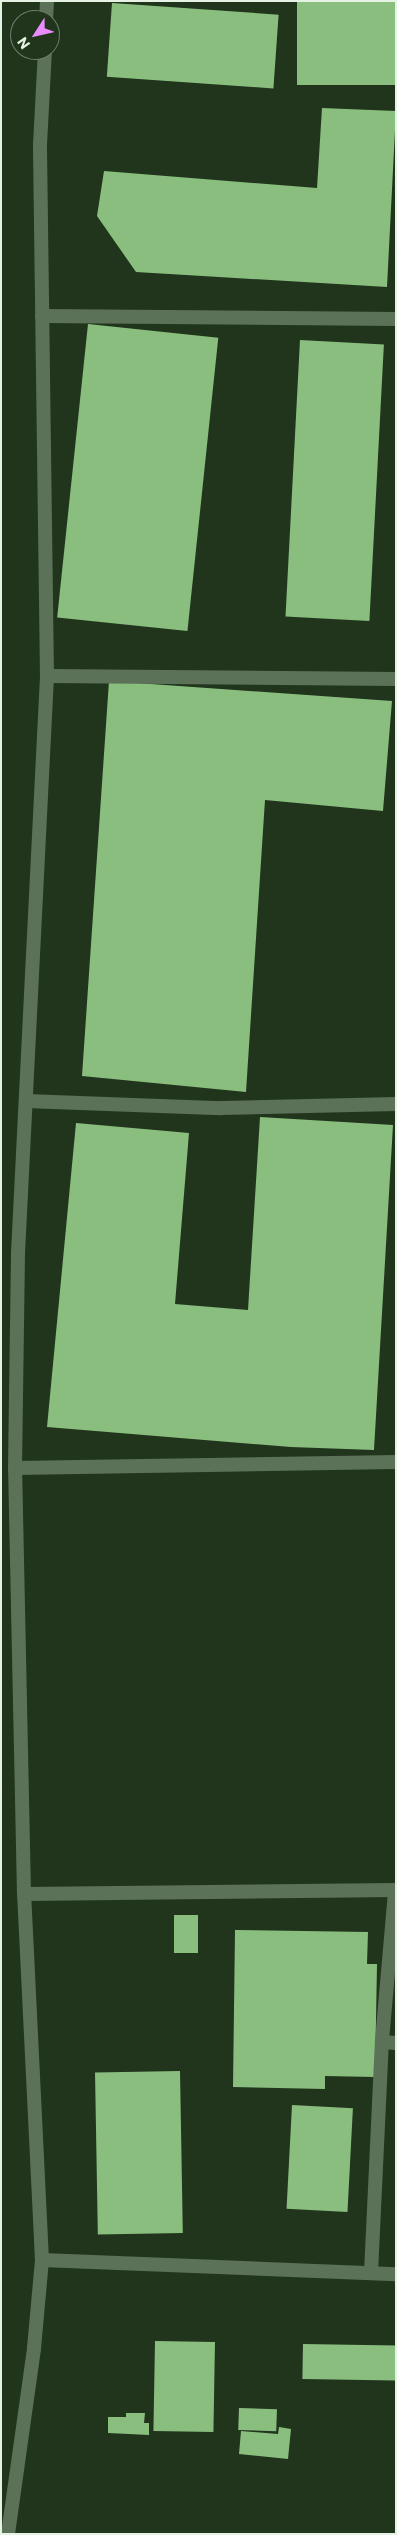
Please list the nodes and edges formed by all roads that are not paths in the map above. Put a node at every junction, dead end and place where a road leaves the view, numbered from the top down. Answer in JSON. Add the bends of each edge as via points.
{"nodes":[{"id":1,"x":44,"y":60,"type":"edge"},
{"id":2,"x":42,"y":316,"type":"junction"},
{"id":3,"x":396,"y":319,"type":"edge"},
{"id":4,"x":47,"y":676,"type":"junction"},
{"id":5,"x":396,"y":679,"type":"edge"},
{"id":6,"x":26,"y":1101,"type":"junction"},
{"id":7,"x":396,"y":1104,"type":"edge"},
{"id":8,"x":396,"y":1462,"type":"edge"},
{"id":9,"x":15,"y":1468,"type":"junction"},
{"id":10,"x":396,"y":1891,"type":"edge"},
{"id":11,"x":24,"y":1894,"type":"junction"},
{"id":12,"x":389,"y":2043,"type":"edge"},
{"id":13,"x":42,"y":2260,"type":"junction"},
{"id":14,"x":371,"y":2273,"type":"junction"},
{"id":15,"x":396,"y":2274,"type":"edge"},
{"id":16,"x":8,"y":2534,"type":"edge"}],
"edges":[{"from":1,"to":2,"type":"street","via":[[40,145]]},
{"from":2,"to":3,"type":"street"},
{"from":2,"to":4,"type":"street"},
{"from":4,"to":5,"type":"street"},
{"from":4,"to":6,"type":"street"},
{"from":6,"to":7,"type":"street","via":[[221,1108]]},
{"from":6,"to":9,"type":"street","via":[[18,1254]]},
{"from":8,"to":9,"type":"street"},
{"from":9,"to":11,"type":"street"},
{"from":10,"to":11,"type":"street"},
{"from":10,"to":12,"type":"street"},
{"from":11,"to":13,"type":"street"},
{"from":12,"to":14,"type":"street"},
{"from":13,"to":14,"type":"street"},
{"from":13,"to":16,"type":"street","via":[[34,2348]]},
{"from":14,"to":15,"type":"street"}]}
